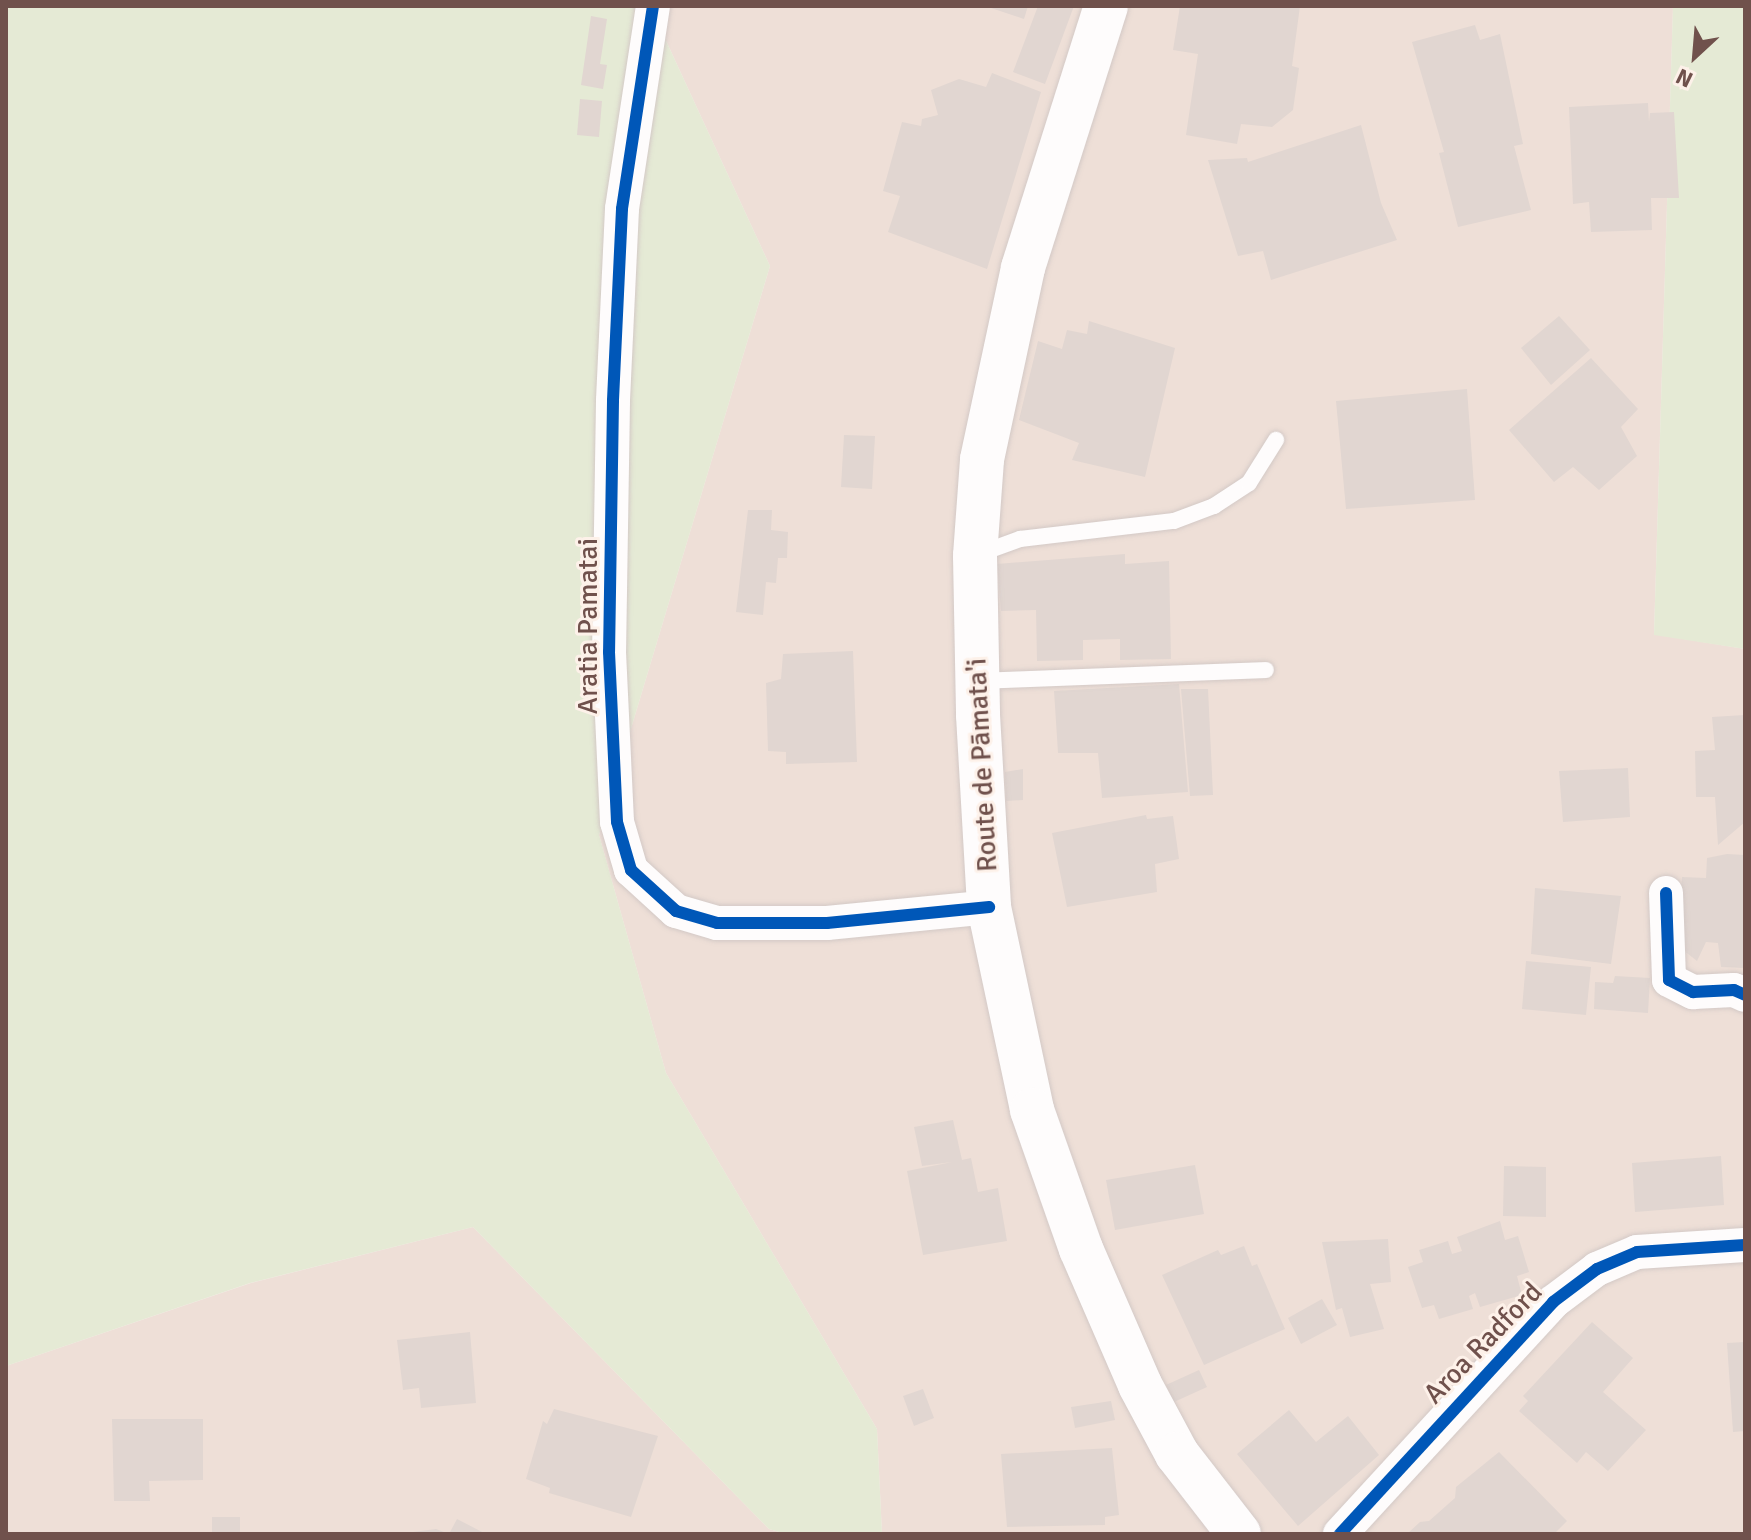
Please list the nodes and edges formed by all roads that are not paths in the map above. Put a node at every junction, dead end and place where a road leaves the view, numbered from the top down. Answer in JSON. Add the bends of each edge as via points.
{"nodes":[{"id":1,"x":653,"y":6,"type":"edge"},
{"id":2,"x":1106,"y":6,"type":"edge"},
{"id":3,"x":1276,"y":440,"type":"dead end"},
{"id":4,"x":975,"y":556,"type":"junction"},
{"id":5,"x":1266,"y":670,"type":"dead end"},
{"id":6,"x":978,"y":681,"type":"junction"},
{"id":7,"x":1666,"y":893,"type":"dead end"},
{"id":8,"x":989,"y":907,"type":"junction"},
{"id":9,"x":1745,"y":995,"type":"edge"},
{"id":10,"x":1745,"y":1245,"type":"edge"},
{"id":11,"x":1239,"y":1534,"type":"edge"},
{"id":12,"x":1340,"y":1534,"type":"edge"}],
"edges":[{"from":1,"to":8,"type":"street","name":"Aratia Pamatai","via":[[622,209],[613,401],[610,667],[617,822],[631,870],[676,911],[717,923],[827,923]]},
{"from":2,"to":4,"type":"main road","name":"Route de Pāmata'i","via":[[1003,342],[982,460]]},
{"from":3,"to":4,"type":"lane","via":[[1249,483],[1214,506],[1174,521],[1020,539]]},
{"from":4,"to":6,"type":"main road","name":"Route de Pāmata'i"},
{"from":5,"to":6,"type":"lane"},
{"from":6,"to":8,"type":"main road","name":"Route de Pāmata'i"},
{"from":7,"to":9,"type":"street","via":[[1669,980],[1693,992],[1734,990]]},
{"from":8,"to":11,"type":"main road","name":"Route de Pāmata'i","via":[[1032,1110],[1081,1249],[1140,1385],[1177,1454]]},
{"from":10,"to":12,"type":"street","name":"Aroa Radford","via":[[1637,1252],[1597,1269],[1553,1302]]}]}
